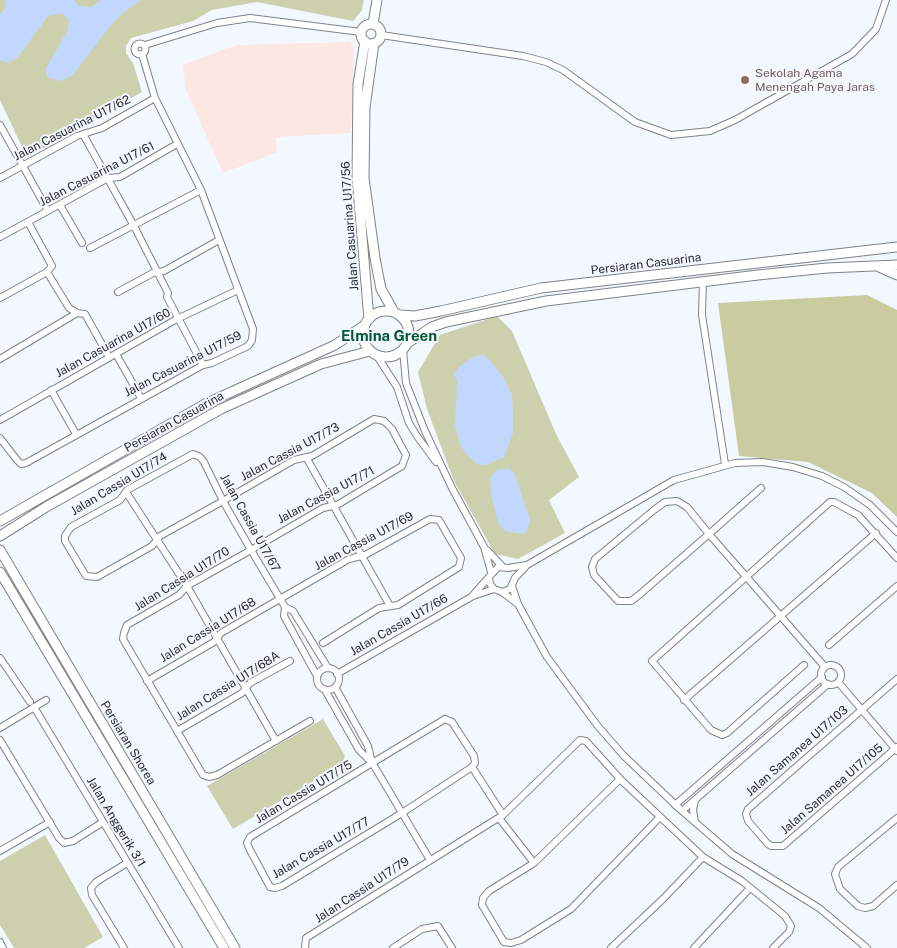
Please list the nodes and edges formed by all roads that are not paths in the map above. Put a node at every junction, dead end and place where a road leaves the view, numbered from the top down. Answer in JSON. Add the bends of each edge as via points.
{"nodes":[{"id":1,"x":377,"y":0,"type":"edge"},
{"id":2,"x":886,"y":0,"type":"edge"},
{"id":3,"x":373,"y":24,"type":"junction"},
{"id":4,"x":381,"y":35,"type":"junction"},
{"id":5,"x":367,"y":39,"type":"junction"},
{"id":6,"x":154,"y":98,"type":"junction"},
{"id":7,"x":0,"y":125,"type":"edge"},
{"id":8,"x":83,"y":134,"type":"junction"},
{"id":9,"x":178,"y":144,"type":"junction"},
{"id":10,"x":22,"y":165,"type":"junction"},
{"id":11,"x":0,"y":178,"type":"edge"},
{"id":12,"x":108,"y":178,"type":"junction"},
{"id":13,"x":201,"y":190,"type":"junction"},
{"id":14,"x":60,"y":204,"type":"junction"},
{"id":15,"x":48,"y":211,"type":"junction"},
{"id":16,"x":28,"y":222,"type":"junction"},
{"id":17,"x":134,"y":226,"type":"junction"},
{"id":18,"x":0,"y":238,"type":"edge"},
{"id":19,"x":219,"y":240,"type":"junction"},
{"id":20,"x":82,"y":243,"type":"dead end"},
{"id":21,"x":897,"y":247,"type":"edge"},
{"id":22,"x":90,"y":248,"type":"dead end"},
{"id":23,"x":897,"y":265,"type":"edge"},
{"id":24,"x":876,"y":266,"type":"junction"},
{"id":25,"x":47,"y":272,"type":"junction"},
{"id":26,"x":157,"y":272,"type":"junction"},
{"id":27,"x":897,"y":275,"type":"edge"},
{"id":28,"x":703,"y":281,"type":"junction"},
{"id":29,"x":238,"y":290,"type":"junction"},
{"id":30,"x":118,"y":292,"type":"dead end"},
{"id":31,"x":0,"y":298,"type":"edge"},
{"id":32,"x":77,"y":313,"type":"junction"},
{"id":33,"x":397,"y":314,"type":"junction"},
{"id":34,"x":179,"y":320,"type":"junction"},
{"id":35,"x":367,"y":322,"type":"junction"},
{"id":36,"x":408,"y":342,"type":"junction"},
{"id":37,"x":403,"y":350,"type":"junction"},
{"id":38,"x":116,"y":354,"type":"junction"},
{"id":39,"x":374,"y":354,"type":"junction"},
{"id":40,"x":110,"y":357,"type":"junction"},
{"id":41,"x":0,"y":359,"type":"edge"},
{"id":42,"x":203,"y":364,"type":"junction"},
{"id":43,"x":50,"y":390,"type":"junction"},
{"id":44,"x":141,"y":398,"type":"junction"},
{"id":45,"x":0,"y":420,"type":"edge"},
{"id":46,"x":392,"y":429,"type":"joint"},
{"id":47,"x":76,"y":434,"type":"junction"},
{"id":48,"x":0,"y":438,"type":"edge"},
{"id":49,"x":193,"y":454,"type":"joint"},
{"id":50,"x":306,"y":457,"type":"junction"},
{"id":51,"x":725,"y":464,"type":"junction"},
{"id":52,"x":444,"y":472,"type":"junction"},
{"id":53,"x":762,"y":488,"type":"dead end"},
{"id":54,"x":126,"y":492,"type":"junction"},
{"id":55,"x":223,"y":500,"type":"junction"},
{"id":56,"x":331,"y":506,"type":"junction"},
{"id":57,"x":0,"y":521,"type":"edge"},
{"id":58,"x":897,"y":532,"type":"edge"},
{"id":59,"x":876,"y":533,"type":"junction"},
{"id":60,"x":709,"y":534,"type":"junction"},
{"id":61,"x":0,"y":536,"type":"edge"},
{"id":62,"x":157,"y":539,"type":"junction"},
{"id":63,"x":484,"y":547,"type":"junction"},
{"id":64,"x":0,"y":550,"type":"edge"},
{"id":65,"x":251,"y":550,"type":"junction"},
{"id":66,"x":360,"y":556,"type":"junction"},
{"id":67,"x":897,"y":558,"type":"edge"},
{"id":68,"x":527,"y":564,"type":"junction"},
{"id":69,"x":505,"y":567,"type":"junction"},
{"id":70,"x":0,"y":572,"type":"edge"},
{"id":71,"x":490,"y":574,"type":"junction"},
{"id":72,"x":86,"y":576,"type":"joint"},
{"id":73,"x":746,"y":576,"type":"junction"},
{"id":74,"x":515,"y":578,"type":"junction"},
{"id":75,"x":188,"y":586,"type":"junction"},
{"id":76,"x":512,"y":586,"type":"junction"},
{"id":77,"x":897,"y":586,"type":"edge"},
{"id":78,"x":494,"y":589,"type":"junction"},
{"id":79,"x":502,"y":592,"type":"junction"},
{"id":80,"x":473,"y":596,"type":"junction"},
{"id":81,"x":280,"y":599,"type":"junction"},
{"id":82,"x":518,"y":604,"type":"junction"},
{"id":83,"x":390,"y":606,"type":"junction"},
{"id":84,"x":285,"y":607,"type":"junction"},
{"id":85,"x":780,"y":616,"type":"junction"},
{"id":86,"x":217,"y":638,"type":"junction"},
{"id":87,"x":311,"y":642,"type":"junction"},
{"id":88,"x":323,"y":643,"type":"dead end"},
{"id":89,"x":829,"y":645,"type":"dead end"},
{"id":90,"x":301,"y":647,"type":"junction"},
{"id":91,"x":0,"y":658,"type":"edge"},
{"id":92,"x":290,"y":661,"type":"dead end"},
{"id":93,"x":804,"y":665,"type":"dead end"},
{"id":94,"x":825,"y":667,"type":"junction"},
{"id":95,"x":328,"y":668,"type":"junction"},
{"id":96,"x":337,"y":674,"type":"junction"},
{"id":97,"x":317,"y":676,"type":"junction"},
{"id":98,"x":822,"y":677,"type":"junction"},
{"id":99,"x":897,"y":678,"type":"edge"},
{"id":100,"x":147,"y":681,"type":"junction"},
{"id":101,"x":838,"y":682,"type":"junction"},
{"id":102,"x":828,"y":684,"type":"junction"},
{"id":103,"x":335,"y":687,"type":"junction"},
{"id":104,"x":246,"y":688,"type":"junction"},
{"id":105,"x":325,"y":690,"type":"junction"},
{"id":106,"x":46,"y":700,"type":"dead end"},
{"id":107,"x":684,"y":700,"type":"junction"},
{"id":108,"x":32,"y":705,"type":"junction"},
{"id":109,"x":861,"y":710,"type":"junction"},
{"id":110,"x":310,"y":722,"type":"dead end"},
{"id":111,"x":0,"y":728,"type":"edge"},
{"id":112,"x":177,"y":731,"type":"junction"},
{"id":113,"x":0,"y":740,"type":"edge"},
{"id":114,"x":276,"y":741,"type":"junction"},
{"id":115,"x":896,"y":749,"type":"edge"},
{"id":116,"x":373,"y":764,"type":"junction"},
{"id":117,"x":474,"y":765,"type":"junction"},
{"id":118,"x":620,"y":779,"type":"junction"},
{"id":119,"x":692,"y":791,"type":"junction"},
{"id":120,"x":664,"y":795,"type":"junction"},
{"id":121,"x":697,"y":797,"type":"junction"},
{"id":122,"x":675,"y":805,"type":"junction"},
{"id":123,"x":682,"y":811,"type":"junction"},
{"id":124,"x":402,"y":813,"type":"junction"},
{"id":125,"x":501,"y":816,"type":"junction"},
{"id":126,"x":660,"y":817,"type":"junction"},
{"id":127,"x":897,"y":818,"type":"edge"},
{"id":128,"x":50,"y":822,"type":"junction"},
{"id":129,"x":103,"y":822,"type":"junction"},
{"id":130,"x":695,"y":823,"type":"junction"},
{"id":131,"x":783,"y":846,"type":"joint"},
{"id":132,"x":0,"y":851,"type":"edge"},
{"id":133,"x":704,"y":857,"type":"junction"},
{"id":134,"x":430,"y":860,"type":"junction"},
{"id":135,"x":127,"y":863,"type":"junction"},
{"id":136,"x":534,"y":863,"type":"junction"},
{"id":137,"x":259,"y":866,"type":"joint"},
{"id":138,"x":897,"y":885,"type":"edge"},
{"id":139,"x":750,"y":888,"type":"junction"},
{"id":140,"x":0,"y":942,"type":"edge"},
{"id":141,"x":3,"y":948,"type":"edge"},
{"id":142,"x":124,"y":948,"type":"edge"},
{"id":143,"x":179,"y":948,"type":"edge"},
{"id":144,"x":224,"y":948,"type":"edge"},
{"id":145,"x":234,"y":948,"type":"edge"},
{"id":146,"x":305,"y":948,"type":"edge"},
{"id":147,"x":393,"y":948,"type":"edge"},
{"id":148,"x":452,"y":948,"type":"edge"},
{"id":149,"x":611,"y":948,"type":"edge"},
{"id":150,"x":694,"y":948,"type":"edge"},
{"id":151,"x":773,"y":948,"type":"edge"},
{"id":152,"x":867,"y":948,"type":"edge"}],
"edges":[{"from":1,"to":3,"type":"street"},
{"from":2,"to":4,"type":"street","via":[[876,29],[852,54],[735,120],[710,131],[671,135],[635,122],[563,70],[546,62]]},
{"from":3,"to":4,"type":"street","via":[[379,27]]},
{"from":3,"to":5,"type":"street","via":[[367,25]]},
{"from":4,"to":5,"type":"street"},
{"from":5,"to":6,"type":"street","name":"Jalan Casuarina U17/59","via":[[250,18],[217,23],[145,45],[140,43],[136,51],[142,54]]},
{"from":5,"to":33,"type":"street","name":"Jalan Casuarina U17/56","via":[[364,178],[381,289]]},
{"from":5,"to":35,"type":"street","name":"Jalan Casuarina U17/56","via":[[358,84],[357,178]]},
{"from":6,"to":8,"type":"street","name":"Jalan Casuarina U17/62","via":[[102,128]]},
{"from":6,"to":9,"type":"street","name":"Jalan Casuarina U17/59"},
{"from":7,"to":10,"type":"street"},
{"from":8,"to":10,"type":"street","name":"Jalan Casuarina U17/62"},
{"from":8,"to":12,"type":"street"},
{"from":9,"to":12,"type":"street","name":"Jalan Casuarina U17/61","via":[[120,177]]},
{"from":9,"to":13,"type":"street","name":"Jalan Casuarina U17/59"},
{"from":10,"to":11,"type":"street","name":"Jalan Casuarina U17/62"},
{"from":10,"to":15,"type":"street"},
{"from":12,"to":14,"type":"street","name":"Jalan Casuarina U17/61"},
{"from":12,"to":17,"type":"street"},
{"from":13,"to":17,"type":"street"},
{"from":13,"to":19,"type":"street","name":"Jalan Casuarina U17/59"},
{"from":14,"to":15,"type":"street","name":"Jalan Casuarina U17/61"},
{"from":14,"to":20,"type":"street"},
{"from":15,"to":16,"type":"street","name":"Jalan Casuarina U17/61"},
{"from":16,"to":18,"type":"street","name":"Jalan Casuarina U17/61"},
{"from":16,"to":25,"type":"street","via":[[52,266]]},
{"from":17,"to":22,"type":"street"},
{"from":17,"to":26,"type":"street"},
{"from":19,"to":26,"type":"street"},
{"from":19,"to":29,"type":"street","name":"Jalan Casuarina U17/59"},
{"from":21,"to":33,"type":"street","name":"Persiaran Casuarina","via":[[541,288],[415,316]]},
{"from":23,"to":24,"type":"street","name":"Persiaran Casuarina"},
{"from":24,"to":27,"type":"street"},
{"from":24,"to":28,"type":"street","name":"Persiaran Casuarina"},
{"from":25,"to":31,"type":"street"},
{"from":25,"to":32,"type":"street","via":[[69,308]]},
{"from":26,"to":30,"type":"street"},
{"from":26,"to":34,"type":"street"},
{"from":28,"to":36,"type":"street","name":"Persiaran Casuarina","via":[[537,303],[446,322]]},
{"from":28,"to":51,"type":"street","via":[[702,315]]},
{"from":29,"to":34,"type":"street","name":"Jalan Casuarina U17/60"},
{"from":29,"to":42,"type":"street","name":"Jalan Casuarina U17/59","via":[[253,329],[252,340],[248,346]]},
{"from":32,"to":40,"type":"street","via":[[85,314]]},
{"from":32,"to":41,"type":"street"},
{"from":33,"to":35,"type":"street","via":[[381,312]]},
{"from":33,"to":36,"type":"street","via":[[408,324]]},
{"from":34,"to":38,"type":"street","name":"Jalan Casuarina U17/60"},
{"from":34,"to":42,"type":"street"},
{"from":35,"to":39,"type":"street","via":[[364,339]]},
{"from":35,"to":57,"type":"street","name":"Persiaran Casuarina","via":[[334,345],[206,403]]},
{"from":36,"to":37,"type":"street"},
{"from":37,"to":39,"type":"street","via":[[391,357]]},
{"from":37,"to":52,"type":"street","via":[[406,383]]},
{"from":38,"to":40,"type":"street","name":"Jalan Casuarina U17/60"},
{"from":38,"to":44,"type":"street"},
{"from":39,"to":52,"type":"street","via":[[397,387],[417,436]]},
{"from":39,"to":61,"type":"street","name":"Persiaran Casuarina","via":[[321,364],[221,409]]},
{"from":40,"to":43,"type":"street","name":"Jalan Casuarina U17/60"},
{"from":42,"to":44,"type":"street","name":"Jalan Casuarina U17/59"},
{"from":43,"to":45,"type":"street","name":"Jalan Casuarina U17/60"},
{"from":43,"to":47,"type":"street"},
{"from":44,"to":47,"type":"street","name":"Jalan Casuarina U17/59"},
{"from":46,"to":50,"type":"street","name":"Jalan Cassia U17/73","via":[[384,421],[374,419]]},
{"from":46,"to":56,"type":"street","name":"Jalan Cassia U17/71","via":[[406,455],[402,466]]},
{"from":47,"to":48,"type":"street","name":"Jalan Casuarina U17/59","via":[[21,464]]},
{"from":49,"to":54,"type":"street","name":"Jalan Cassia U17/74"},
{"from":49,"to":55,"type":"street","name":"Jalan Cassia U17/67","via":[[204,462]]},
{"from":50,"to":55,"type":"street","name":"Jalan Cassia U17/73","via":[[294,460]]},
{"from":50,"to":56,"type":"street"},
{"from":51,"to":58,"type":"street","via":[[763,462],[822,476],[870,505]]},
{"from":51,"to":68,"type":"street","via":[[674,480]]},
{"from":52,"to":63,"type":"street"},
{"from":53,"to":60,"type":"street"},
{"from":54,"to":62,"type":"street"},
{"from":54,"to":72,"type":"street","name":"Jalan Cassia U17/74","via":[[120,500],[70,527],[65,541]]},
{"from":55,"to":62,"type":"street","name":"Jalan Cassia U17/73"},
{"from":55,"to":65,"type":"street","name":"Jalan Cassia U17/67"},
{"from":56,"to":65,"type":"street","name":"Jalan Cassia U17/71"},
{"from":56,"to":66,"type":"street"},
{"from":59,"to":67,"type":"street"},
{"from":59,"to":73,"type":"street","via":[[853,512],[830,502]]},
{"from":59,"to":85,"type":"street"},
{"from":60,"to":60,"type":"street","via":[[687,507],[677,501],[665,502],[595,559],[594,575],[618,601],[631,601]]},
{"from":60,"to":73,"type":"street"},
{"from":62,"to":72,"type":"street","name":"Jalan Cassia U17/73","via":[[152,546],[106,574]]},
{"from":62,"to":75,"type":"street"},
{"from":63,"to":69,"type":"street"},
{"from":63,"to":71,"type":"street"},
{"from":64,"to":145,"type":"street","name":"Persiaran Shorea"},
{"from":65,"to":75,"type":"street","name":"Jalan Cassia U17/70"},
{"from":65,"to":81,"type":"street","name":"Jalan Cassia U17/67"},
{"from":66,"to":81,"type":"street","name":"Jalan Cassia U17/69"},
{"from":66,"to":83,"type":"street"},
{"from":66,"to":83,"type":"street","name":"Jalan Cassia U17/69","via":[[430,519],[439,520],[446,531],[461,558],[459,567],[398,605]]},
{"from":68,"to":69,"type":"street"},
{"from":68,"to":74,"type":"street"},
{"from":69,"to":71,"type":"street"},
{"from":69,"to":74,"type":"street"},
{"from":70,"to":144,"type":"street","name":"Persiaran Shorea"},
{"from":71,"to":78,"type":"street","via":[[490,584]]},
{"from":71,"to":80,"type":"street","name":"Jalan Cassia U17/66"},
{"from":73,"to":85,"type":"street"},
{"from":73,"to":107,"type":"street","via":[[652,661]]},
{"from":74,"to":76,"type":"street"},
{"from":75,"to":86,"type":"street"},
{"from":75,"to":100,"type":"street","name":"Jalan Cassia U17/70","via":[[180,595],[127,625],[123,639]]},
{"from":76,"to":79,"type":"street"},
{"from":76,"to":82,"type":"street"},
{"from":77,"to":89,"type":"street"},
{"from":78,"to":79,"type":"street"},
{"from":78,"to":80,"type":"street","name":"Jalan Cassia U17/66"},
{"from":79,"to":82,"type":"street"},
{"from":80,"to":96,"type":"street","name":"Jalan Cassia U17/66"},
{"from":81,"to":84,"type":"street","name":"Jalan Cassia U17/67"},
{"from":81,"to":86,"type":"street","name":"Jalan Cassia U17/68"},
{"from":82,"to":120,"type":"street","via":[[547,657],[586,712]]},
{"from":83,"to":88,"type":"street","via":[[379,608]]},
{"from":84,"to":87,"type":"street","name":"Jalan Cassia U17/67","via":[[293,611]]},
{"from":84,"to":90,"type":"street","name":"Jalan Cassia U17/67","via":[[284,616]]},
{"from":85,"to":94,"type":"street"},
{"from":85,"to":107,"type":"street"},
{"from":86,"to":100,"type":"street","name":"Jalan Cassia U17/68"},
{"from":86,"to":104,"type":"street"},
{"from":87,"to":90,"type":"street"},
{"from":87,"to":95,"type":"street","name":"Jalan Cassia U17/67"},
{"from":90,"to":97,"type":"street","name":"Jalan Cassia U17/67"},
{"from":91,"to":108,"type":"street","name":"Jalan Anggerik 3/1"},
{"from":92,"to":104,"type":"street","name":"Jalan Cassia U17/68A"},
{"from":93,"to":107,"type":"street","via":[[722,735],[711,730]]},
{"from":94,"to":98,"type":"street"},
{"from":94,"to":101,"type":"street","via":[[838,667],[841,677]]},
{"from":95,"to":96,"type":"street"},
{"from":95,"to":97,"type":"street"},
{"from":96,"to":103,"type":"street"},
{"from":97,"to":105,"type":"street","via":[[317,683]]},
{"from":98,"to":102,"type":"street"},
{"from":98,"to":119,"type":"street"},
{"from":99,"to":109,"type":"street","name":"Jalan Samanea U17/103"},
{"from":100,"to":112,"type":"street","name":"Jalan Cassia U17/70"},
{"from":101,"to":102,"type":"street"},
{"from":101,"to":109,"type":"street"},
{"from":102,"to":121,"type":"street"},
{"from":103,"to":105,"type":"street"},
{"from":103,"to":116,"type":"street","via":[[368,746]]},
{"from":104,"to":112,"type":"street","name":"Jalan Cassia U17/68A"},
{"from":104,"to":114,"type":"street"},
{"from":105,"to":116,"type":"street","via":[[359,750]]},
{"from":106,"to":108,"type":"street"},
{"from":108,"to":111,"type":"street"},
{"from":108,"to":129,"type":"street","name":"Jalan Anggerik 3/1"},
{"from":109,"to":115,"type":"street"},
{"from":109,"to":131,"type":"street","name":"Jalan Samanea U17/103","via":[[748,809],[748,821],[766,843]]},
{"from":110,"to":114,"type":"street","name":"Jalan Cassia U17/70"},
{"from":112,"to":114,"type":"street","name":"Jalan Cassia U17/70","via":[[203,775],[209,777]]},
{"from":113,"to":128,"type":"street"},
{"from":115,"to":131,"type":"street","name":"Jalan Samanea U17/105"},
{"from":116,"to":117,"type":"street","via":[[449,719],[474,756]]},
{"from":116,"to":124,"type":"street"},
{"from":116,"to":137,"type":"street","name":"Jalan Cassia U17/75","via":[[250,837],[247,843]]},
{"from":117,"to":124,"type":"street"},
{"from":117,"to":125,"type":"street"},
{"from":118,"to":125,"type":"street","name":"Jalan Cassia U17/79","via":[[586,741],[580,740]]},
{"from":118,"to":126,"type":"street"},
{"from":118,"to":136,"type":"street"},
{"from":119,"to":120,"type":"street","via":[[683,796]]},
{"from":119,"to":122,"type":"street"},
{"from":120,"to":122,"type":"street"},
{"from":121,"to":123,"type":"street"},
{"from":121,"to":130,"type":"street","via":[[692,810]]},
{"from":122,"to":123,"type":"street"},
{"from":123,"to":130,"type":"street"},
{"from":124,"to":134,"type":"street"},
{"from":124,"to":137,"type":"street","name":"Jalan Cassia U17/77","via":[[275,888],[270,886]]},
{"from":125,"to":134,"type":"street","name":"Jalan Cassia U17/79"},
{"from":125,"to":136,"type":"street"},
{"from":126,"to":133,"type":"street"},
{"from":126,"to":136,"type":"street","via":[[571,909],[521,940],[504,942],[482,905],[483,898],[488,891]]},
{"from":127,"to":138,"type":"street","via":[[838,867],[835,874],[840,889],[858,906],[873,906]]},
{"from":128,"to":129,"type":"street","via":[[64,843],[73,841]]},
{"from":128,"to":132,"type":"street"},
{"from":129,"to":135,"type":"street","name":"Jalan Anggerik 3/1"},
{"from":130,"to":152,"type":"street","via":[[732,854],[819,908]]},
{"from":133,"to":139,"type":"street"},
{"from":133,"to":149,"type":"street"},
{"from":134,"to":146,"type":"street","name":"Jalan Cassia U17/79","via":[[306,938]]},
{"from":135,"to":142,"type":"street","via":[[91,888]]},
{"from":135,"to":143,"type":"street","name":"Jalan Anggerik 3/1"},
{"from":139,"to":150,"type":"street"},
{"from":139,"to":151,"type":"street","via":[[785,916],[791,926]]},
{"from":140,"to":141,"type":"street"},
{"from":147,"to":148,"type":"street","via":[[422,930],[438,926]]}]}
